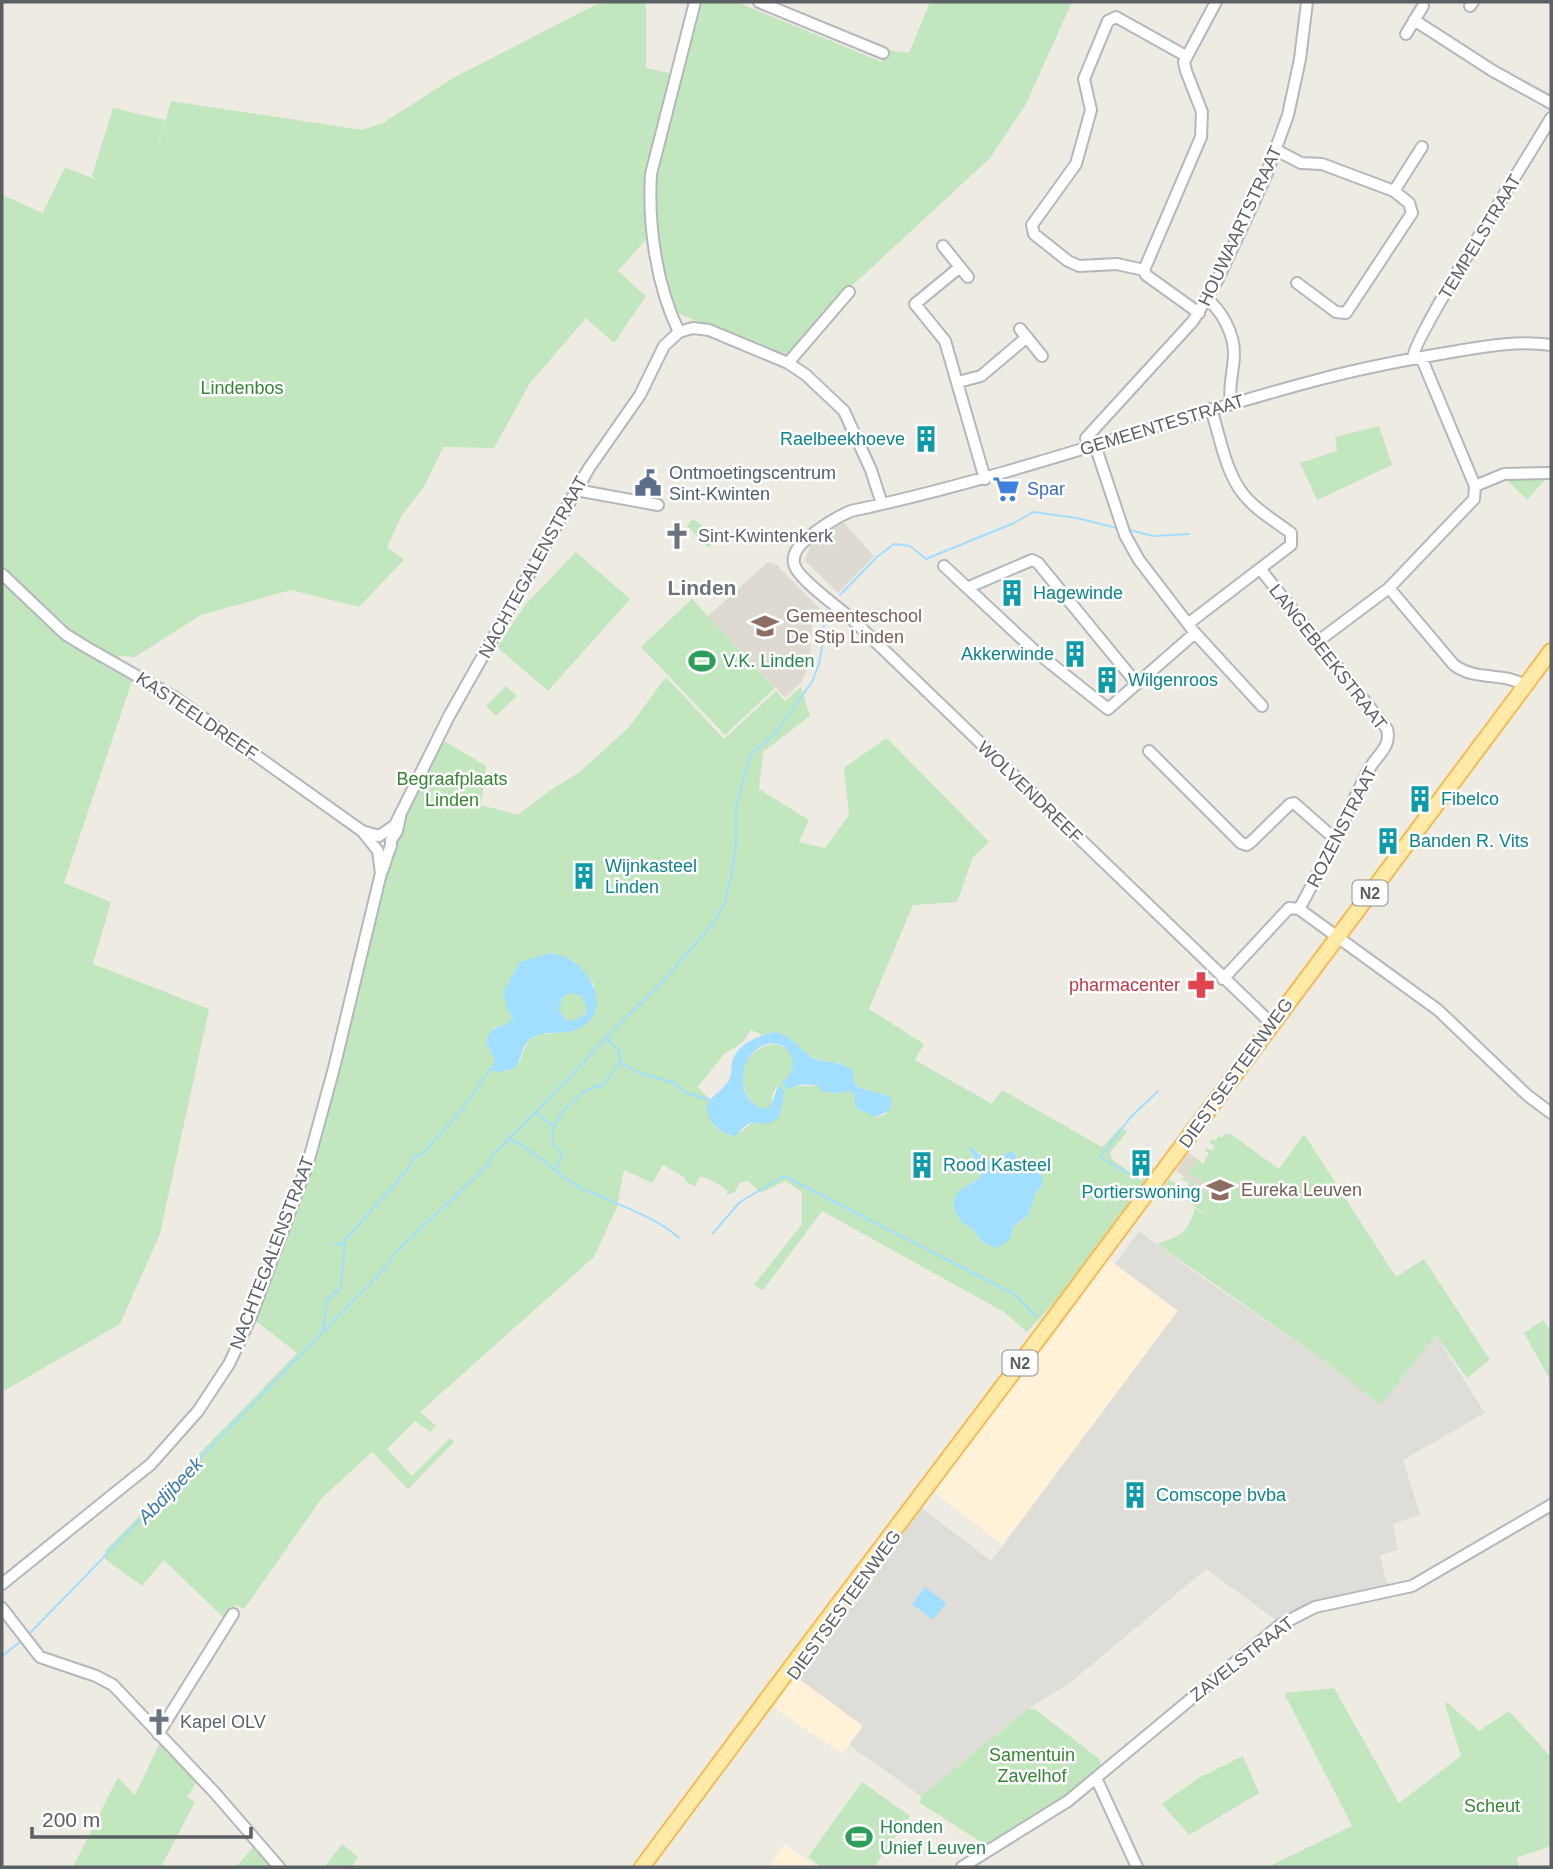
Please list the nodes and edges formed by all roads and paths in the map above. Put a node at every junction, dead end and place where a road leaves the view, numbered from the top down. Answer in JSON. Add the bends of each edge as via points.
{"nodes":[{"id":1,"x":695,"y":2,"type":"edge"},
{"id":2,"x":759,"y":2,"type":"edge"},
{"id":3,"x":1216,"y":2,"type":"edge"},
{"id":4,"x":1307,"y":2,"type":"edge"},
{"id":5,"x":1423,"y":6,"type":"dead end"},
{"id":6,"x":1414,"y":20,"type":"junction"},
{"id":7,"x":1406,"y":34,"type":"dead end"},
{"id":8,"x":884,"y":54,"type":"dead end"},
{"id":9,"x":1186,"y":56,"type":"junction"},
{"id":10,"x":1551,"y":103,"type":"edge"},
{"id":11,"x":1551,"y":118,"type":"edge"},
{"id":12,"x":1422,"y":147,"type":"dead end"},
{"id":13,"x":1276,"y":150,"type":"junction"},
{"id":14,"x":1394,"y":191,"type":"junction"},
{"id":15,"x":943,"y":246,"type":"dead end"},
{"id":16,"x":960,"y":267,"type":"junction"},
{"id":17,"x":1144,"y":270,"type":"junction"},
{"id":18,"x":968,"y":277,"type":"dead end"},
{"id":19,"x":1297,"y":284,"type":"dead end"},
{"id":20,"x":849,"y":292,"type":"dead end"},
{"id":21,"x":1207,"y":299,"type":"junction"},
{"id":22,"x":1199,"y":313,"type":"junction"},
{"id":23,"x":679,"y":332,"type":"junction"},
{"id":24,"x":1551,"y":345,"type":"edge"},
{"id":25,"x":1042,"y":356,"type":"dead end"},
{"id":26,"x":1417,"y":358,"type":"junction"},
{"id":27,"x":788,"y":363,"type":"junction"},
{"id":28,"x":958,"y":382,"type":"junction"},
{"id":29,"x":1231,"y":403,"type":"junction"},
{"id":30,"x":1211,"y":409,"type":"junction"},
{"id":31,"x":1107,"y":418,"type":"junction"},
{"id":32,"x":1091,"y":441,"type":"junction"},
{"id":33,"x":1107,"y":442,"type":"junction"},
{"id":34,"x":1551,"y":474,"type":"edge"},
{"id":35,"x":985,"y":479,"type":"junction"},
{"id":36,"x":1475,"y":486,"type":"junction"},
{"id":37,"x":576,"y":490,"type":"junction"},
{"id":38,"x":882,"y":504,"type":"junction"},
{"id":39,"x":659,"y":505,"type":"dead end"},
{"id":40,"x":791,"y":557,"type":"joint"},
{"id":41,"x":944,"y":566,"type":"dead end"},
{"id":42,"x":1261,"y":570,"type":"junction"},
{"id":43,"x":2,"y":574,"type":"edge"},
{"id":44,"x":969,"y":587,"type":"junction"},
{"id":45,"x":1389,"y":588,"type":"junction"},
{"id":46,"x":1192,"y":628,"type":"junction"},
{"id":47,"x":1317,"y":642,"type":"junction"},
{"id":48,"x":1551,"y":651,"type":"edge"},
{"id":49,"x":1137,"y":684,"type":"junction"},
{"id":50,"x":1525,"y":686,"type":"junction"},
{"id":51,"x":1262,"y":706,"type":"dead end"},
{"id":52,"x":1388,"y":746,"type":"joint"},
{"id":53,"x":1149,"y":751,"type":"dead end"},
{"id":54,"x":1335,"y":839,"type":"junction"},
{"id":55,"x":382,"y":843,"type":"junction"},
{"id":56,"x":1299,"y":909,"type":"junction"},
{"id":57,"x":1338,"y":936,"type":"junction"},
{"id":58,"x":1223,"y":979,"type":"junction"},
{"id":59,"x":1272,"y":1024,"type":"junction"},
{"id":60,"x":1551,"y":1113,"type":"edge"},
{"id":61,"x":1551,"y":1506,"type":"edge"},
{"id":62,"x":2,"y":1584,"type":"edge"},
{"id":63,"x":2,"y":1608,"type":"edge"},
{"id":64,"x":233,"y":1614,"type":"dead end"},
{"id":65,"x":158,"y":1734,"type":"junction"},
{"id":66,"x":1096,"y":1778,"type":"junction"},
{"id":67,"x":279,"y":1867,"type":"edge"},
{"id":68,"x":642,"y":1867,"type":"edge"},
{"id":69,"x":962,"y":1867,"type":"edge"},
{"id":70,"x":1137,"y":1867,"type":"edge"}],
"edges":[{"from":1,"to":23,"type":"street","via":[[651,174],[654,242],[666,299]]},
{"from":2,"to":8,"type":"street"},
{"from":3,"to":9,"type":"street"},
{"from":4,"to":13,"type":"street","name":"HOUWAARTSTRAAT","via":[[1295,89]]},
{"from":5,"to":6,"type":"street"},
{"from":6,"to":7,"type":"street"},
{"from":6,"to":10,"type":"street"},
{"from":9,"to":17,"type":"street","via":[[1185,71],[1202,112],[1201,137]]},
{"from":9,"to":17,"type":"street","via":[[1116,17],[1108,21],[1084,79],[1091,110],[1076,164],[1032,225],[1034,234],[1079,266],[1117,264]]},
{"from":11,"to":26,"type":"street","name":"TEMPELSTRAAT","via":[[1416,345]]},
{"from":12,"to":14,"type":"street"},
{"from":13,"to":14,"type":"street","via":[[1301,163],[1322,164]]},
{"from":13,"to":21,"type":"street","name":"HOUWAARTSTRAAT"},
{"from":14,"to":19,"type":"street","via":[[1409,203],[1412,213],[1346,313],[1336,312]]},
{"from":15,"to":16,"type":"street"},
{"from":16,"to":18,"type":"street"},
{"from":16,"to":28,"type":"street","via":[[915,304],[946,341]]},
{"from":17,"to":22,"type":"street"},
{"from":20,"to":27,"type":"street"},
{"from":21,"to":22,"type":"street","name":"HOUWAARTSTRAAT"},
{"from":21,"to":29,"type":"street","via":[[1220,313],[1232,340]]},
{"from":22,"to":31,"type":"street","name":"HOUWAARTSTRAAT"},
{"from":23,"to":27,"type":"street","via":[[709,330]]},
{"from":23,"to":37,"type":"street","name":"NACHTEGALENSTRAAT","via":[[664,346],[639,395]]},
{"from":24,"to":26,"type":"street","name":"GEMEENTESTRAAT","via":[[1496,345]]},
{"from":25,"to":28,"type":"street","via":[[1023,333],[981,376]]},
{"from":26,"to":29,"type":"street","name":"GEMEENTESTRAAT"},
{"from":26,"to":36,"type":"street"},
{"from":27,"to":38,"type":"street","via":[[844,411]]},
{"from":28,"to":35,"type":"street"},
{"from":29,"to":30,"type":"street","name":"GEMEENTESTRAAT"},
{"from":30,"to":33,"type":"street","name":"GEMEENTESTRAAT"},
{"from":30,"to":42,"type":"street","via":[[1229,468],[1242,493],[1291,533],[1291,545]]},
{"from":31,"to":32,"type":"street","name":"HOUWAARTSTRAAT"},
{"from":31,"to":33,"type":"street"},
{"from":32,"to":33,"type":"street","name":"GEMEENTESTRAAT"},
{"from":32,"to":35,"type":"street","name":"GEMEENTESTRAAT"},
{"from":32,"to":46,"type":"street","via":[[1125,535]]},
{"from":34,"to":36,"type":"street","via":[[1504,474]]},
{"from":35,"to":38,"type":"street","name":"GEMEENTESTRAAT"},
{"from":36,"to":45,"type":"street","via":[[1474,499]]},
{"from":37,"to":39,"type":"street"},
{"from":37,"to":55,"type":"street","name":"NACHTEGALENSTRAAT","via":[[449,716],[401,812],[397,831]]},
{"from":38,"to":40,"type":"street","name":"GEMEENTESTRAAT","via":[[832,519]]},
{"from":40,"to":58,"type":"street","name":"WOLVENDREEF","via":[[813,587],[856,622]]},
{"from":41,"to":44,"type":"street"},
{"from":42,"to":46,"type":"street"},
{"from":42,"to":47,"type":"street","name":"LANGEBEEKSTRAAT"},
{"from":43,"to":55,"type":"street","name":"KASTEELDREEF","via":[[65,634],[174,697]]},
{"from":44,"to":49,"type":"street","via":[[1035,651],[1108,709]]},
{"from":44,"to":49,"type":"street","via":[[1032,560],[1038,563]]},
{"from":45,"to":47,"type":"street"},
{"from":45,"to":50,"type":"street","via":[[1464,673]]},
{"from":46,"to":49,"type":"street"},
{"from":46,"to":51,"type":"street"},
{"from":47,"to":52,"type":"street","name":"LANGEBEEKSTRAAT","via":[[1387,729]]},
{"from":48,"to":50,"type":"main road","name":"DIESTSESTEENWEG","number":"N2"},
{"from":50,"to":57,"type":"main road","name":"DIESTSESTEENWEG","number":"N2"},
{"from":52,"to":54,"type":"street","name":"ROZENSTRAAT","via":[[1370,767]]},
{"from":53,"to":54,"type":"street","via":[[1241,843],[1251,842],[1294,803]]},
{"from":54,"to":56,"type":"street","name":"ROZENSTRAAT"},
{"from":55,"to":62,"type":"street","name":"NACHTEGALENSTRAAT","via":[[388,857],[308,1163],[229,1364],[159,1457]]},
{"from":56,"to":57,"type":"street"},
{"from":56,"to":58,"type":"street","via":[[1289,908]]},
{"from":57,"to":59,"type":"main road","name":"DIESTSESTEENWEG","number":"N2"},
{"from":57,"to":60,"type":"street","via":[[1437,1010]]},
{"from":58,"to":59,"type":"street","name":"WOLVENDREEF"},
{"from":59,"to":68,"type":"main road","name":"DIESTSESTEENWEG","number":"N2"},
{"from":61,"to":66,"type":"street","name":"ZAVELSTRAAT","via":[[1412,1586],[1341,1600],[1295,1616]]},
{"from":63,"to":65,"type":"street","via":[[40,1657],[105,1679]]},
{"from":64,"to":65,"type":"street"},
{"from":65,"to":67,"type":"street"},
{"from":66,"to":69,"type":"street","name":"ZAVELSTRAAT","via":[[1068,1801]]},
{"from":66,"to":70,"type":"street"}]}
